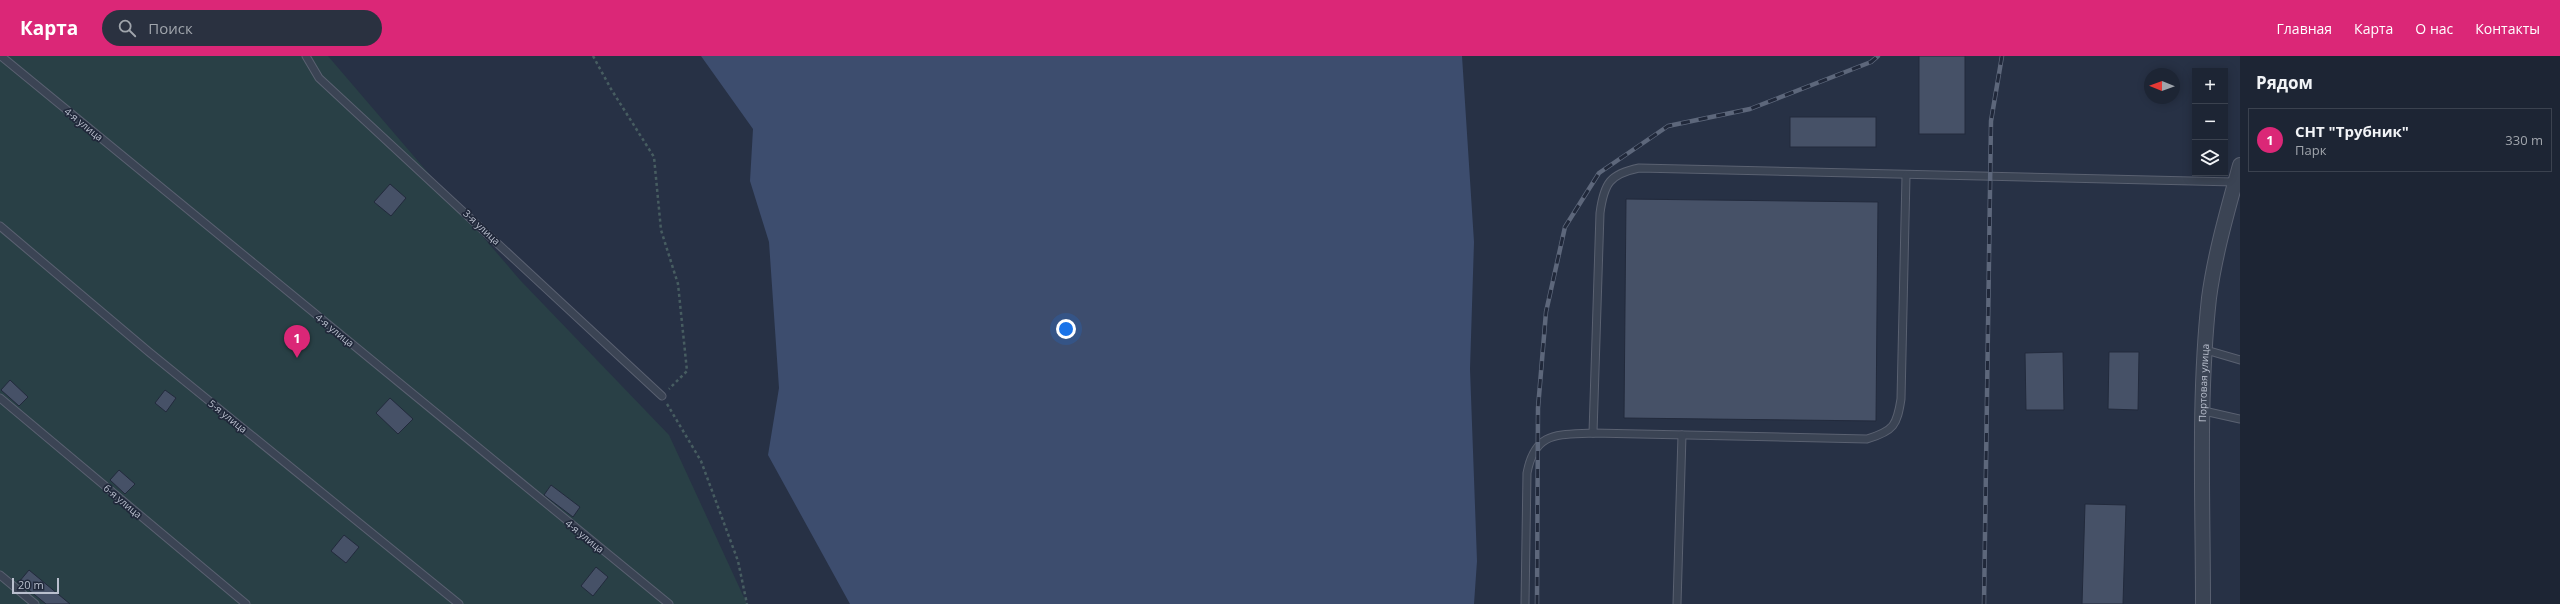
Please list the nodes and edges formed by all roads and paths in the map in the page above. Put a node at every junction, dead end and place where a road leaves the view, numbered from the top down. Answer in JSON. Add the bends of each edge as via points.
{"nodes":[{"id":1,"x":1,"y":56,"type":"edge"},
{"id":2,"x":306,"y":56,"type":"edge"},
{"id":3,"x":593,"y":56,"type":"edge"},
{"id":4,"x":2240,"y":165,"type":"edge"},
{"id":5,"x":1906,"y":176,"type":"junction"},
{"id":6,"x":2235,"y":182,"type":"junction"},
{"id":7,"x":0,"y":226,"type":"edge"},
{"id":8,"x":2206,"y":350,"type":"junction"},
{"id":9,"x":2240,"y":360,"type":"edge"},
{"id":10,"x":662,"y":396,"type":"junction"},
{"id":11,"x":0,"y":398,"type":"edge"},
{"id":12,"x":2204,"y":411,"type":"junction"},
{"id":13,"x":2240,"y":419,"type":"edge"},
{"id":14,"x":1593,"y":433,"type":"junction"},
{"id":15,"x":1682,"y":436,"type":"junction"},
{"id":16,"x":0,"y":575,"type":"edge"},
{"id":17,"x":35,"y":604,"type":"edge"},
{"id":18,"x":246,"y":604,"type":"edge"},
{"id":19,"x":459,"y":604,"type":"edge"},
{"id":20,"x":669,"y":604,"type":"edge"},
{"id":21,"x":747,"y":604,"type":"edge"},
{"id":22,"x":1525,"y":604,"type":"edge"},
{"id":23,"x":1677,"y":604,"type":"edge"},
{"id":24,"x":2203,"y":604,"type":"edge"}],
"edges":[{"from":1,"to":20,"type":"lane","name":"4-я улица"},
{"from":2,"to":10,"type":"lane","name":"3-я улица","via":[[319,78]]},
{"from":3,"to":10,"type":"path","via":[[654,157],[661,230],[678,284],[687,371]]},
{"from":4,"to":6,"type":"street","name":"Портовая улица"},
{"from":5,"to":6,"type":"lane"},
{"from":5,"to":14,"type":"lane","via":[[1639,168],[1619,172],[1609,181],[1602,196],[1600,213]]},
{"from":5,"to":15,"type":"lane","via":[[1901,399],[1897,421],[1889,429],[1867,439]]},
{"from":6,"to":8,"type":"street","name":"Портовая улица","via":[[2212,282]]},
{"from":7,"to":19,"type":"lane","name":"5-я улица","via":[[149,352]]},
{"from":8,"to":9,"type":"lane"},
{"from":8,"to":12,"type":"street","name":"Портовая улица"},
{"from":10,"to":21,"type":"path","via":[[701,461],[738,560]]},
{"from":11,"to":18,"type":"lane","name":"6-я улица"},
{"from":12,"to":13,"type":"lane"},
{"from":12,"to":24,"type":"street","name":"Портовая улица"},
{"from":14,"to":15,"type":"lane"},
{"from":14,"to":22,"type":"lane","via":[[1546,438],[1530,456],[1526,473]]},
{"from":15,"to":23,"type":"lane"},
{"from":16,"to":17,"type":"lane"}]}
